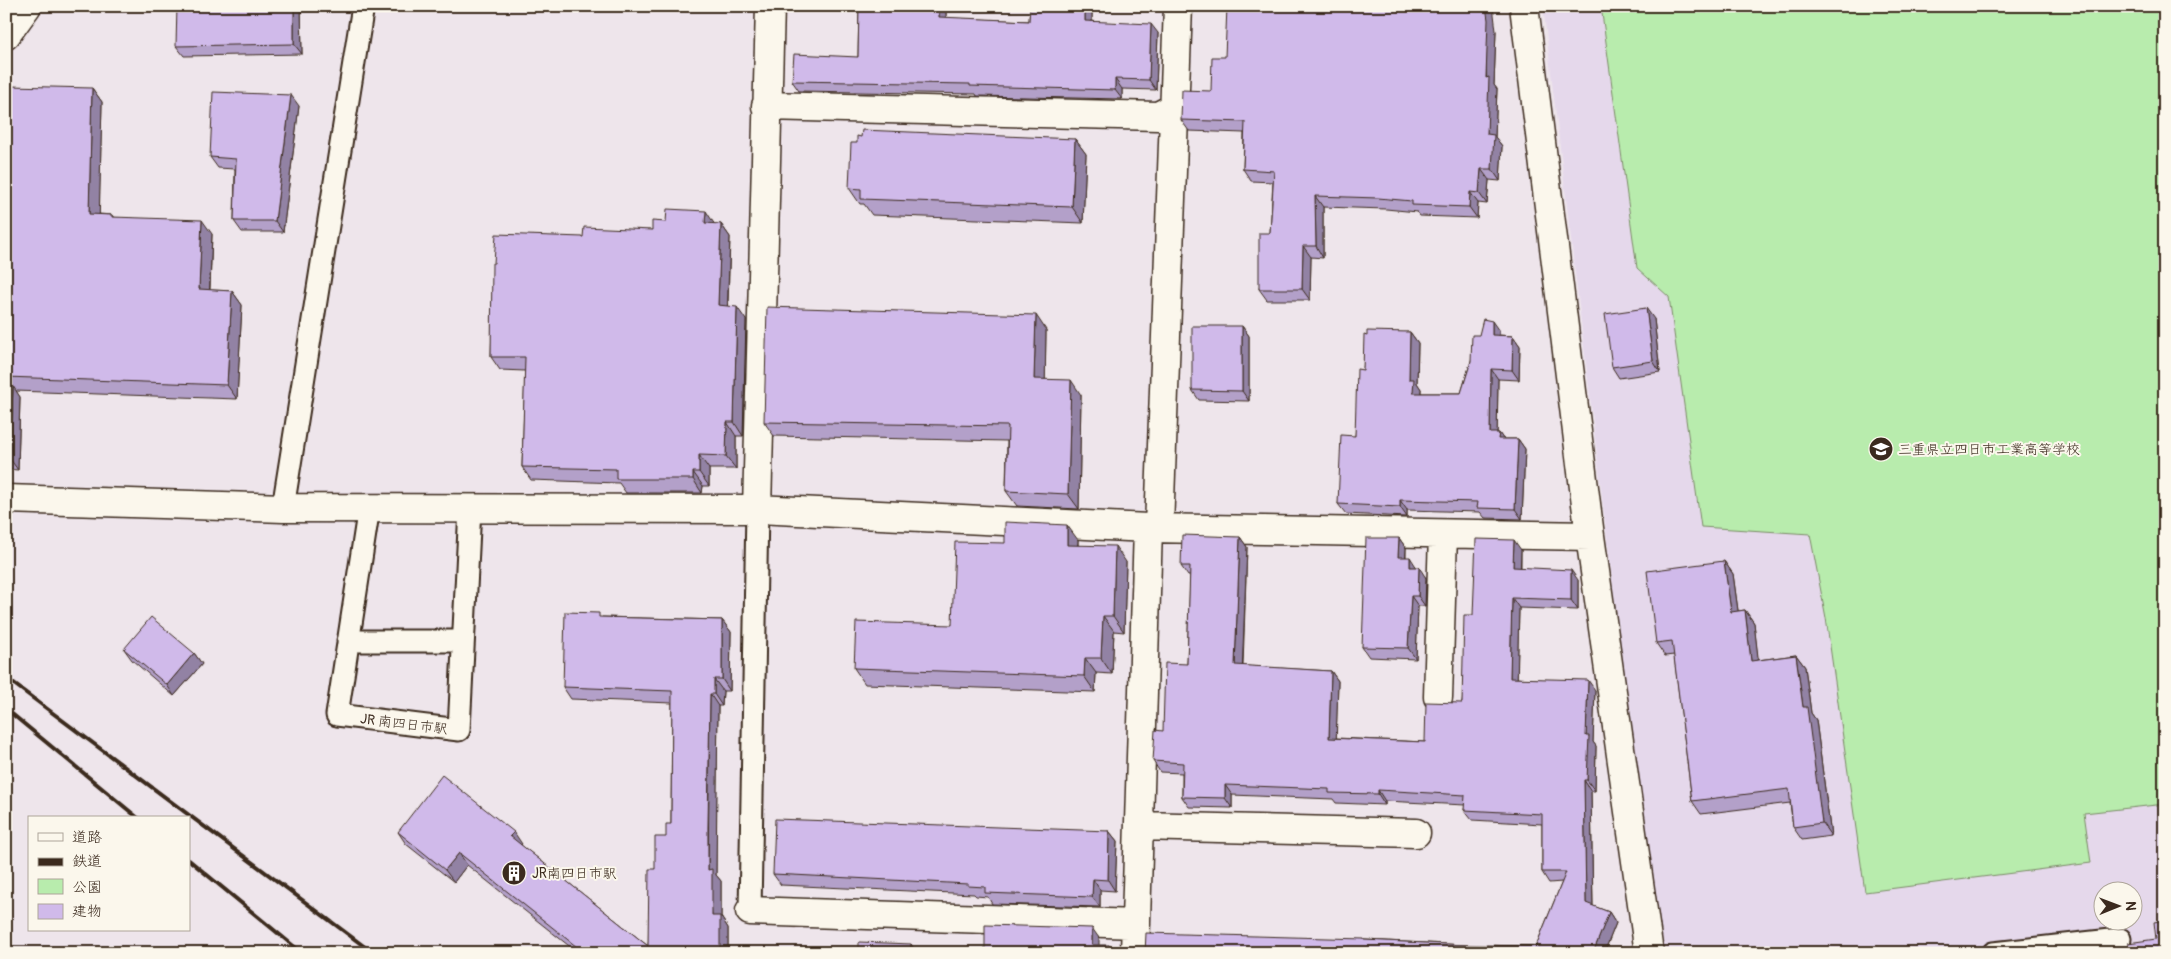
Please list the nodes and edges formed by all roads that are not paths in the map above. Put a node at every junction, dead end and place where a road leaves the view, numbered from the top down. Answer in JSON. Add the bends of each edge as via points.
{"nodes":[{"id":1,"x":27,"y":6,"type":"edge"},
{"id":2,"x":362,"y":6,"type":"edge"},
{"id":3,"x":770,"y":6,"type":"edge"},
{"id":4,"x":1178,"y":6,"type":"edge"},
{"id":5,"x":1524,"y":6,"type":"edge"},
{"id":6,"x":6,"y":35,"type":"edge"},
{"id":7,"x":766,"y":106,"type":"junction"},
{"id":8,"x":1175,"y":107,"type":"junction"},
{"id":9,"x":6,"y":499,"type":"edge"},
{"id":10,"x":284,"y":508,"type":"junction"},
{"id":11,"x":369,"y":508,"type":"junction"},
{"id":12,"x":470,"y":508,"type":"junction"},
{"id":13,"x":757,"y":510,"type":"junction"},
{"id":14,"x":1154,"y":528,"type":"junction"},
{"id":15,"x":1444,"y":534,"type":"junction"},
{"id":16,"x":1590,"y":536,"type":"junction"},
{"id":17,"x":348,"y":641,"type":"junction"},
{"id":18,"x":463,"y":641,"type":"junction"},
{"id":19,"x":1438,"y":697,"type":"dead end"},
{"id":20,"x":1140,"y":826,"type":"junction"},
{"id":21,"x":1416,"y":833,"type":"dead end"},
{"id":22,"x":750,"y":911,"type":"joint"},
{"id":23,"x":1136,"y":924,"type":"junction"},
{"id":24,"x":2120,"y":939,"type":"dead end"},
{"id":25,"x":1135,"y":953,"type":"edge"},
{"id":26,"x":1649,"y":953,"type":"edge"},
{"id":27,"x":1993,"y":953,"type":"edge"}],
"edges":[{"from":1,"to":6,"type":"street"},
{"from":2,"to":10,"type":"lane"},
{"from":3,"to":7,"type":"street"},
{"from":4,"to":8,"type":"street"},
{"from":5,"to":16,"type":"street"},
{"from":7,"to":8,"type":"street","via":[[1158,116]]},
{"from":7,"to":13,"type":"street"},
{"from":8,"to":14,"type":"street"},
{"from":9,"to":10,"type":"street"},
{"from":10,"to":11,"type":"street"},
{"from":11,"to":12,"type":"street"},
{"from":11,"to":17,"type":"lane","name":"JR 南四日市駅"},
{"from":12,"to":13,"type":"street"},
{"from":12,"to":18,"type":"lane","name":"JR 南四日市駅"},
{"from":13,"to":14,"type":"street"},
{"from":13,"to":22,"type":"lane"},
{"from":14,"to":15,"type":"street"},
{"from":14,"to":20,"type":"street"},
{"from":15,"to":16,"type":"street"},
{"from":15,"to":19,"type":"street"},
{"from":16,"to":26,"type":"street"},
{"from":17,"to":18,"type":"lane"},
{"from":17,"to":18,"type":"lane","name":"JR 南四日市駅","via":[[337,715],[459,730]]},
{"from":20,"to":21,"type":"street"},
{"from":20,"to":23,"type":"street"},
{"from":22,"to":23,"type":"street"},
{"from":23,"to":25,"type":"street"},
{"from":24,"to":27,"type":"lane"}]}
